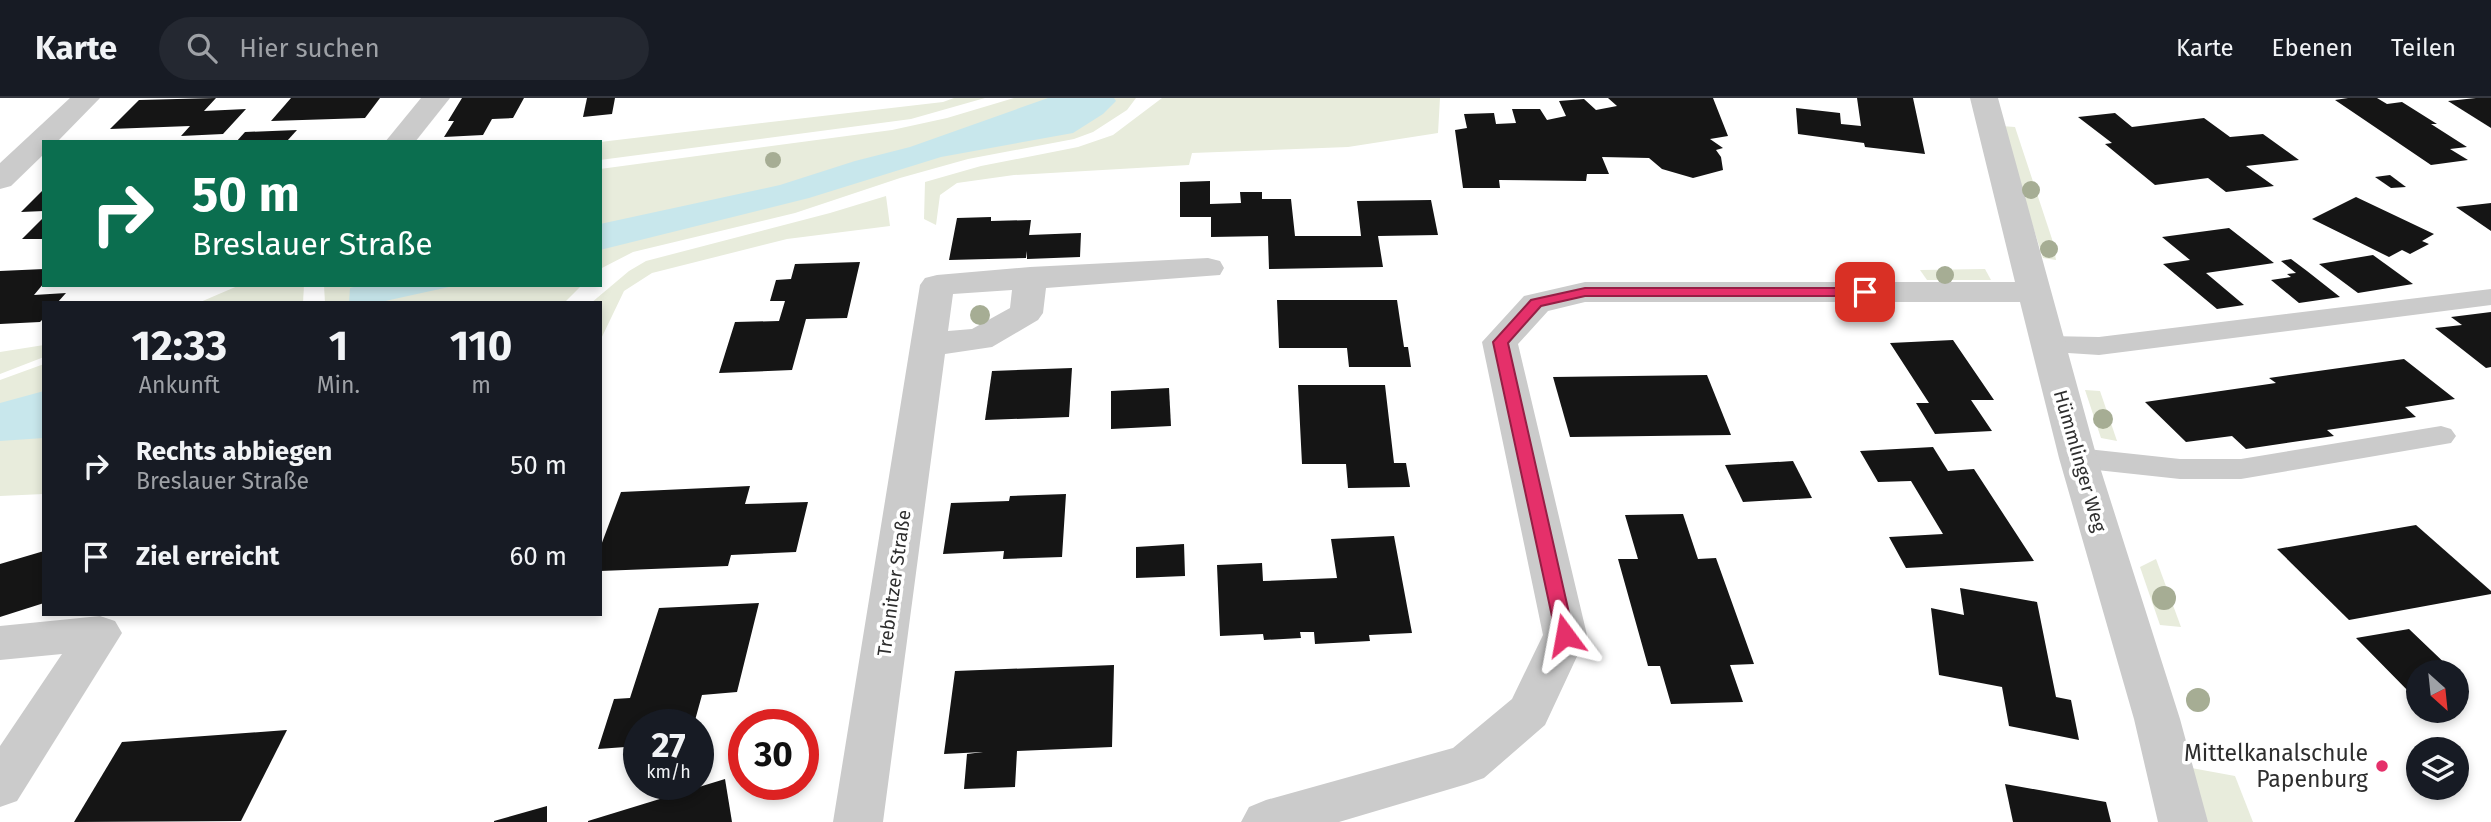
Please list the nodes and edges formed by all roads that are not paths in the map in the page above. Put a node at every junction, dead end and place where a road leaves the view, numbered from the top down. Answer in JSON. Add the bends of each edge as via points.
{"nodes":[{"id":1,"x":86,"y":98,"type":"edge"},
{"id":2,"x":436,"y":98,"type":"edge"},
{"id":3,"x":1984,"y":98,"type":"edge"},
{"id":4,"x":401,"y":140,"type":"edge"},
{"id":5,"x":0,"y":180,"type":"edge"},
{"id":6,"x":1208,"y":268,"type":"dead end"},
{"id":7,"x":1030,"y":277,"type":"junction"},
{"id":8,"x":2033,"y":292,"type":"junction"},
{"id":9,"x":2491,"y":297,"type":"edge"},
{"id":10,"x":929,"y":344,"type":"junction"},
{"id":11,"x":2047,"y":345,"type":"junction"},
{"id":12,"x":2441,"y":436,"type":"dead end"},
{"id":13,"x":2078,"y":458,"type":"junction"},
{"id":14,"x":0,"y":643,"type":"edge"},
{"id":15,"x":18,"y":730,"type":"edge"},
{"id":16,"x":0,"y":786,"type":"edge"},
{"id":17,"x":858,"y":822,"type":"edge"},
{"id":18,"x":1266,"y":822,"type":"edge"},
{"id":19,"x":2183,"y":822,"type":"edge"}],
"edges":[{"from":1,"to":5,"type":"street"},
{"from":2,"to":4,"type":"street"},
{"from":3,"to":8,"type":"street","name":"Hümmlinger Weg"},
{"from":6,"to":7,"type":"street","name":"Trebnitzer Straße"},
{"from":7,"to":10,"type":"street","via":[[1026,313],[980,340]]},
{"from":7,"to":10,"type":"street","name":"Trebnitzer Straße","via":[[937,285]]},
{"from":8,"to":11,"type":"street","name":"Hümmlinger Weg"},
{"from":8,"to":18,"type":"street","via":[[1585,292],[1536,303],[1500,342],[1565,635],[1530,712],[1467,764]]},
{"from":9,"to":11,"type":"lane","via":[[2099,346]]},
{"from":10,"to":17,"type":"street","name":"Trebnitzer Straße"},
{"from":11,"to":13,"type":"street","name":"Hümmlinger Weg"},
{"from":12,"to":13,"type":"lane","via":[[2241,469],[2180,469]]},
{"from":13,"to":19,"type":"street","name":"Hümmlinger Weg","via":[[2157,719]]},
{"from":14,"to":15,"type":"street","via":[[100,633]]},
{"from":15,"to":16,"type":"street"}]}
